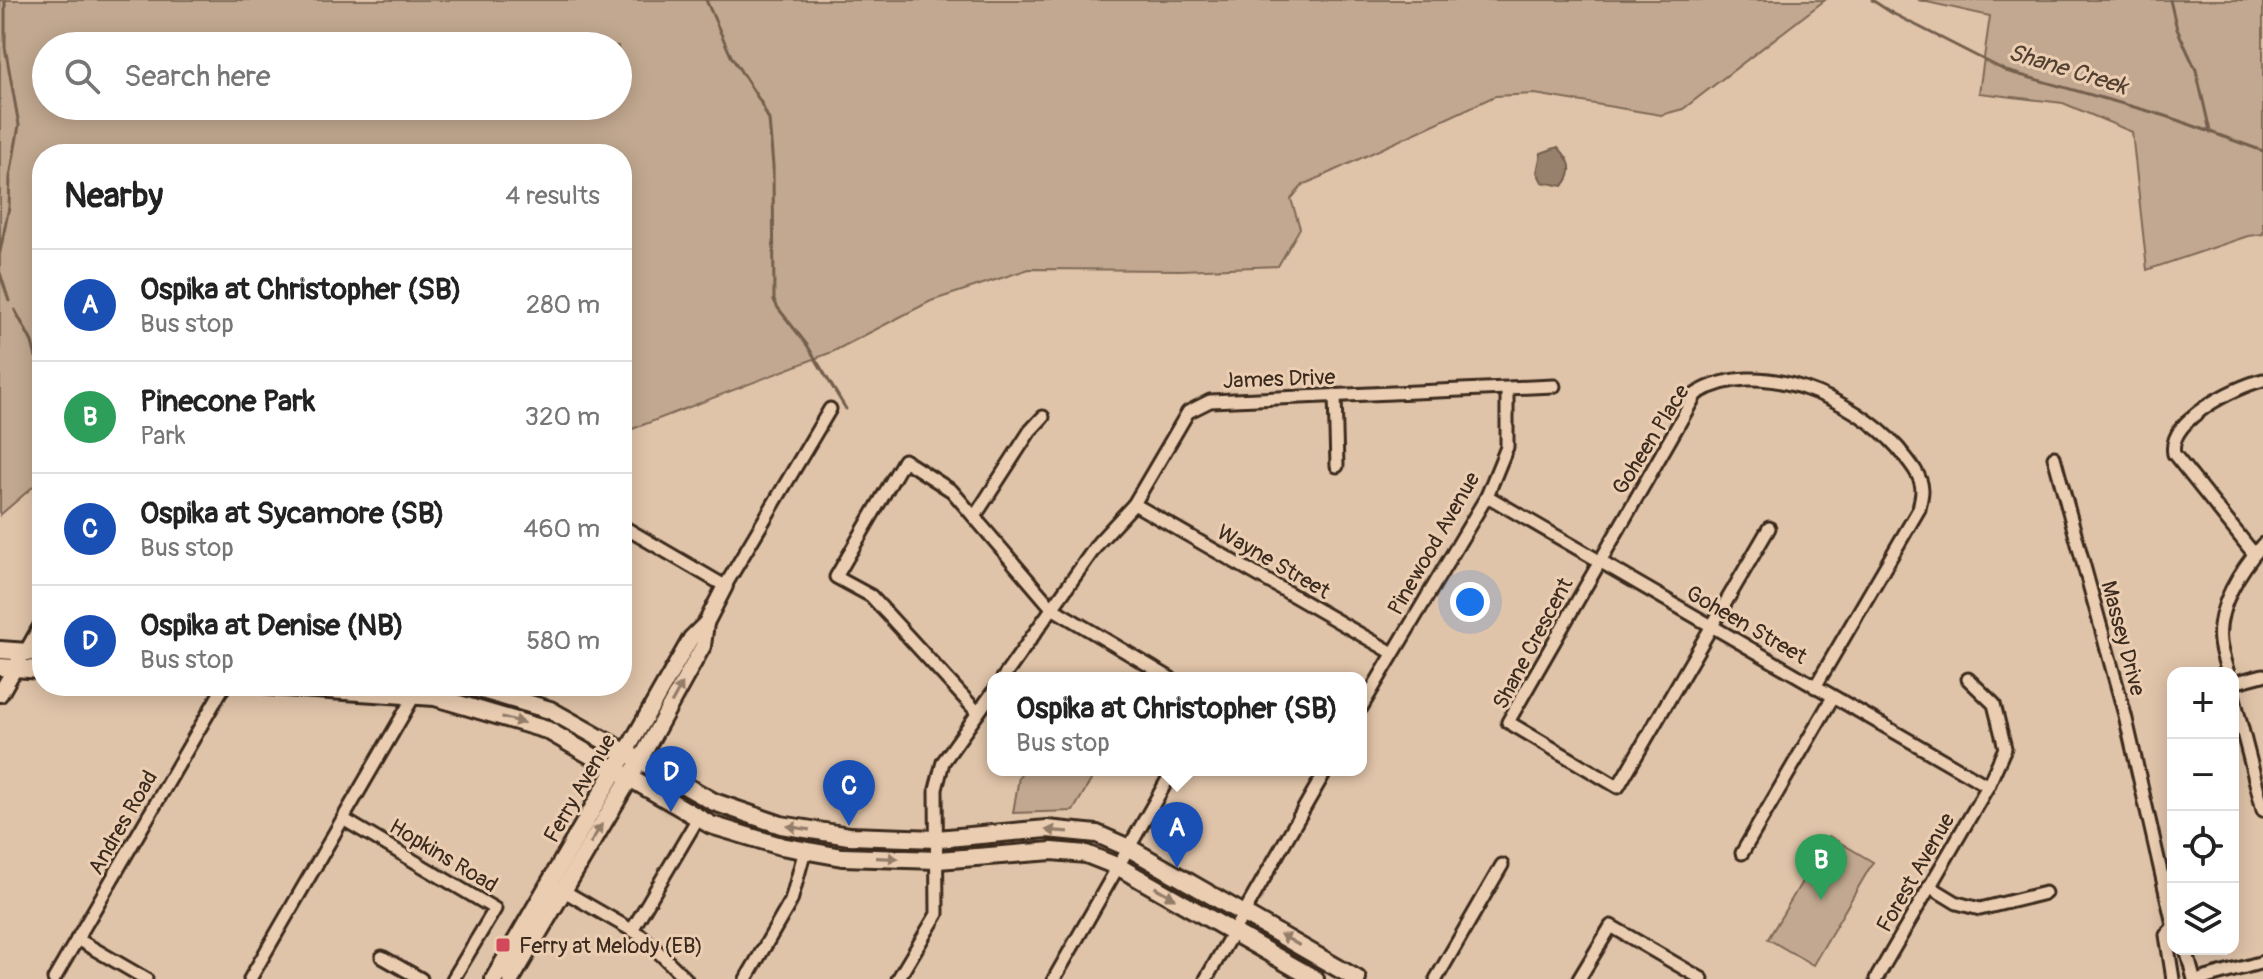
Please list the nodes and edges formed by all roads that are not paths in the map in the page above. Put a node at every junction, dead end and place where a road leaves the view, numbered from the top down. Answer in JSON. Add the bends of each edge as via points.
{"nodes":[{"id":1,"x":2263,"y":380,"type":"edge"},
{"id":2,"x":1554,"y":386,"type":"dead end"},
{"id":3,"x":1507,"y":389,"type":"junction"},
{"id":4,"x":1335,"y":395,"type":"junction"},
{"id":5,"x":830,"y":409,"type":"dead end"},
{"id":6,"x":1043,"y":417,"type":"dead end"},
{"id":7,"x":2054,"y":457,"type":"dead end"},
{"id":8,"x":1337,"y":466,"type":"dead end"},
{"id":9,"x":1487,"y":496,"type":"junction"},
{"id":10,"x":1134,"y":504,"type":"junction"},
{"id":11,"x":975,"y":516,"type":"junction"},
{"id":12,"x":1769,"y":528,"type":"dead end"},
{"id":13,"x":632,"y":532,"type":"edge"},
{"id":14,"x":2263,"y":544,"type":"edge"},
{"id":15,"x":2254,"y":554,"type":"junction"},
{"id":16,"x":1600,"y":561,"type":"junction"},
{"id":17,"x":725,"y":586,"type":"junction"},
{"id":18,"x":1052,"y":608,"type":"junction"},
{"id":19,"x":1712,"y":626,"type":"junction"},
{"id":20,"x":32,"y":640,"type":"edge"},
{"id":21,"x":0,"y":650,"type":"edge"},
{"id":22,"x":25,"y":652,"type":"junction"},
{"id":23,"x":32,"y":652,"type":"edge"},
{"id":24,"x":1393,"y":653,"type":"junction"},
{"id":25,"x":2226,"y":667,"type":"edge"},
{"id":26,"x":8,"y":668,"type":"edge"},
{"id":27,"x":32,"y":669,"type":"edge"},
{"id":28,"x":1007,"y":672,"type":"edge"},
{"id":29,"x":1160,"y":672,"type":"edge"},
{"id":30,"x":2263,"y":675,"type":"edge"},
{"id":31,"x":1968,"y":679,"type":"dead end"},
{"id":32,"x":2239,"y":681,"type":"edge"},
{"id":33,"x":1815,"y":687,"type":"junction"},
{"id":34,"x":0,"y":694,"type":"edge"},
{"id":35,"x":218,"y":696,"type":"edge"},
{"id":36,"x":414,"y":696,"type":"joint"},
{"id":37,"x":503,"y":696,"type":"edge"},
{"id":38,"x":1833,"y":697,"type":"junction"},
{"id":39,"x":1367,"y":698,"type":"edge"},
{"id":40,"x":987,"y":700,"type":"edge"},
{"id":41,"x":978,"y":713,"type":"junction"},
{"id":42,"x":2239,"y":717,"type":"edge"},
{"id":43,"x":633,"y":756,"type":"junction"},
{"id":44,"x":622,"y":774,"type":"junction"},
{"id":45,"x":1170,"y":776,"type":"edge"},
{"id":46,"x":1323,"y":776,"type":"edge"},
{"id":47,"x":1988,"y":786,"type":"junction"},
{"id":48,"x":2263,"y":810,"type":"edge"},
{"id":49,"x":698,"y":818,"type":"junction"},
{"id":50,"x":343,"y":819,"type":"junction"},
{"id":51,"x":937,"y":839,"type":"junction"},
{"id":52,"x":1129,"y":848,"type":"junction"},
{"id":53,"x":805,"y":850,"type":"junction"},
{"id":54,"x":1742,"y":853,"type":"dead end"},
{"id":55,"x":938,"y":860,"type":"junction"},
{"id":56,"x":1502,"y":865,"type":"dead end"},
{"id":57,"x":1119,"y":867,"type":"junction"},
{"id":58,"x":556,"y":886,"type":"junction"},
{"id":59,"x":1929,"y":886,"type":"junction"},
{"id":60,"x":2045,"y":893,"type":"dead end"},
{"id":61,"x":2167,"y":900,"type":"edge"},
{"id":62,"x":1244,"y":913,"type":"junction"},
{"id":63,"x":632,"y":930,"type":"junction"},
{"id":64,"x":1233,"y":931,"type":"junction"},
{"id":65,"x":77,"y":939,"type":"junction"},
{"id":66,"x":2169,"y":955,"type":"edge"},
{"id":67,"x":2188,"y":955,"type":"edge"},
{"id":68,"x":382,"y":957,"type":"dead end"},
{"id":69,"x":2263,"y":962,"type":"edge"},
{"id":70,"x":54,"y":979,"type":"edge"},
{"id":71,"x":146,"y":979,"type":"edge"},
{"id":72,"x":250,"y":979,"type":"edge"},
{"id":73,"x":421,"y":979,"type":"edge"},
{"id":74,"x":453,"y":979,"type":"edge"},
{"id":75,"x":494,"y":979,"type":"edge"},
{"id":76,"x":511,"y":979,"type":"edge"},
{"id":77,"x":686,"y":979,"type":"edge"},
{"id":78,"x":746,"y":979,"type":"edge"},
{"id":79,"x":898,"y":979,"type":"edge"},
{"id":80,"x":1054,"y":979,"type":"edge"},
{"id":81,"x":1206,"y":979,"type":"edge"},
{"id":82,"x":1315,"y":979,"type":"edge"},
{"id":83,"x":1357,"y":979,"type":"edge"},
{"id":84,"x":1436,"y":979,"type":"edge"},
{"id":85,"x":1579,"y":979,"type":"edge"},
{"id":86,"x":1702,"y":979,"type":"edge"},
{"id":87,"x":1876,"y":979,"type":"edge"},
{"id":88,"x":2173,"y":979,"type":"edge"},
{"id":89,"x":2194,"y":979,"type":"edge"},
{"id":90,"x":2202,"y":979,"type":"edge"}],
"edges":[{"from":1,"to":15,"type":"street","via":[[2221,396],[2176,433],[2172,444],[2174,454]]},
{"from":2,"to":3,"type":"street","name":"James Drive"},
{"from":3,"to":4,"type":"street","name":"James Drive"},
{"from":3,"to":9,"type":"street","name":"Pinewood Avenue","via":[[1507,447]]},
{"from":4,"to":8,"type":"street"},
{"from":4,"to":10,"type":"street","name":"James Drive","via":[[1210,401],[1188,412]]},
{"from":5,"to":17,"type":"street","name":"Ferry Avenue"},
{"from":6,"to":11,"type":"street"},
{"from":7,"to":61,"type":"street","name":"Massey Drive","via":[[2125,715]]},
{"from":9,"to":16,"type":"street","name":"Goheen Street"},
{"from":9,"to":24,"type":"street","name":"Pinewood Avenue"},
{"from":10,"to":18,"type":"street","name":"James Drive"},
{"from":10,"to":24,"type":"street","name":"Wayne Street"},
{"from":11,"to":18,"type":"street"},
{"from":11,"to":41,"type":"street","via":[[952,491],[904,460],[836,577],[871,596]]},
{"from":12,"to":19,"type":"street"},
{"from":13,"to":17,"type":"street"},
{"from":14,"to":15,"type":"street"},
{"from":15,"to":25,"type":"street","via":[[2225,603],[2220,623]]},
{"from":16,"to":19,"type":"street","name":"Goheen Street"},
{"from":16,"to":19,"type":"street","name":"Shane Crescent","via":[[1508,722],[1618,787]]},
{"from":16,"to":33,"type":"street","name":"Goheen Place","via":[[1696,394],[1713,383],[1753,380],[1804,387],[1843,403],[1884,432],[1911,463],[1923,488],[1919,509]]},
{"from":17,"to":43,"type":"street","name":"Ferry Avenue","via":[[706,623],[703,646]]},
{"from":18,"to":28,"type":"street","name":"James Drive"},
{"from":18,"to":29,"type":"street"},
{"from":19,"to":33,"type":"street","name":"Goheen Street"},
{"from":20,"to":22,"type":"street"},
{"from":21,"to":22,"type":"main road"},
{"from":22,"to":23,"type":"main road"},
{"from":22,"to":26,"type":"street"},
{"from":24,"to":39,"type":"street","name":"Pinewood Avenue"},
{"from":26,"to":27,"type":"main road"},
{"from":26,"to":34,"type":"street"},
{"from":30,"to":32,"type":"street"},
{"from":31,"to":47,"type":"street","name":"Forest Avenue","via":[[1994,704],[2005,748]]},
{"from":33,"to":38,"type":"street","name":"Goheen Street"},
{"from":35,"to":65,"type":"street","name":"Andres Road"},
{"from":36,"to":44,"type":"main road","one_way":true,"via":[[435,697],[547,730]]},
{"from":36,"to":50,"type":"street"},
{"from":37,"to":43,"type":"main road","via":[[550,710]]},
{"from":38,"to":47,"type":"street","name":"Goheen Street"},
{"from":38,"to":54,"type":"street"},
{"from":40,"to":41,"type":"street"},
{"from":41,"to":51,"type":"street","via":[[943,762],[936,789]]},
{"from":42,"to":48,"type":"street"},
{"from":43,"to":44,"type":"main road","name":"Ferry Avenue"},
{"from":51,"to":43,"type":"main road","one_way":true,"via":[[849,836],[781,825],[714,802]]},
{"from":44,"to":49,"type":"main road"},
{"from":44,"to":58,"type":"main road","name":"Ferry Avenue"},
{"from":45,"to":52,"type":"street"},
{"from":46,"to":62,"type":"street"},
{"from":47,"to":59,"type":"street","name":"Forest Avenue"},
{"from":49,"to":53,"type":"main road"},
{"from":49,"to":63,"type":"street"},
{"from":50,"to":72,"type":"street"},
{"from":50,"to":74,"type":"street","name":"Hopkins Road","via":[[495,909]]},
{"from":52,"to":51,"type":"main road","one_way":true,"via":[[1097,834],[1047,829]]},
{"from":51,"to":55,"type":"street"},
{"from":52,"to":57,"type":"street"},
{"from":52,"to":62,"type":"main road"},
{"from":53,"to":55,"type":"main road","one_way":true,"via":[[842,857]]},
{"from":53,"to":78,"type":"street","via":[[791,901]]},
{"from":55,"to":57,"type":"main road","via":[[1052,851],[1086,854]]},
{"from":55,"to":79,"type":"street","via":[[937,914]]},
{"from":56,"to":84,"type":"street"},
{"from":57,"to":64,"type":"main road","one_way":true},
{"from":57,"to":80,"type":"street"},
{"from":58,"to":63,"type":"street"},
{"from":58,"to":75,"type":"main road","name":"Ferry Avenue"},
{"from":58,"to":76,"type":"main road","name":"Ferry Avenue"},
{"from":59,"to":60,"type":"street","via":[[1980,909]]},
{"from":59,"to":87,"type":"street","name":"Forest Avenue"},
{"from":62,"to":64,"type":"street"},
{"from":83,"to":62,"type":"main road","one_way":true},
{"from":63,"to":77,"type":"street"},
{"from":64,"to":81,"type":"street"},
{"from":64,"to":82,"type":"main road"},
{"from":65,"to":70,"type":"street","name":"Andres Road"},
{"from":65,"to":71,"type":"street"},
{"from":66,"to":88,"type":"street","name":"Massey Drive"},
{"from":67,"to":89,"type":"street"},
{"from":68,"to":73,"type":"street"},
{"from":69,"to":90,"type":"street"},
{"from":85,"to":86,"type":"street","via":[[1611,926]]}]}
